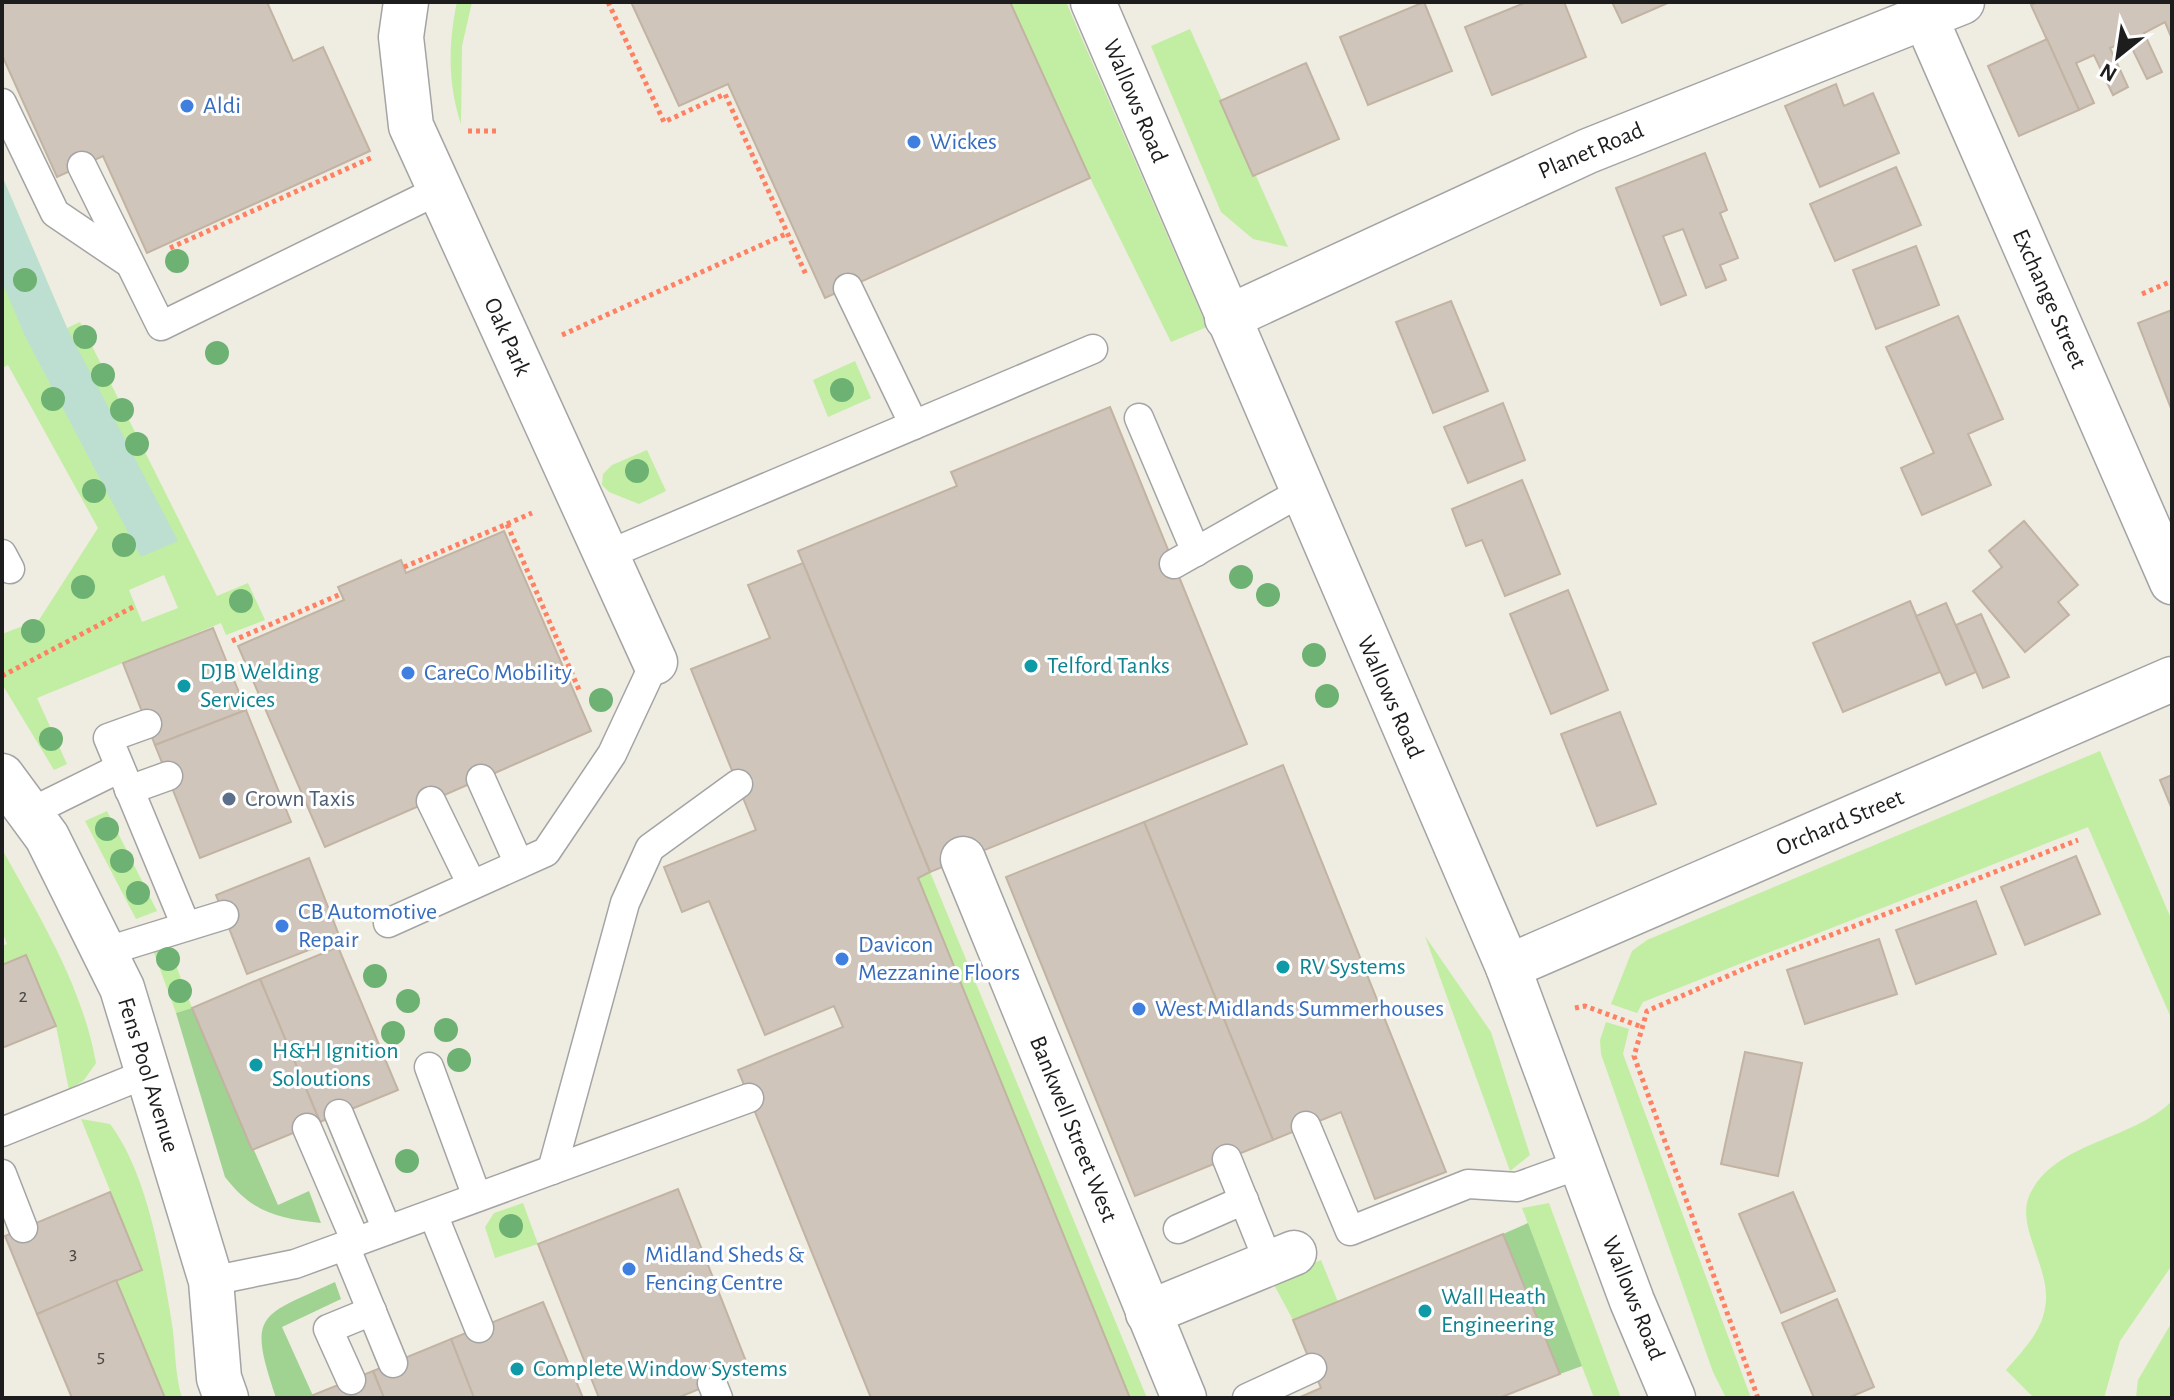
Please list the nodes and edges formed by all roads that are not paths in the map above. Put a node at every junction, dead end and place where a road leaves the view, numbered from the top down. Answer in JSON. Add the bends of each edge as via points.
{"nodes":[{"id":1,"x":406,"y":2,"type":"edge"},
{"id":2,"x":1093,"y":2,"type":"edge"},
{"id":3,"x":1944,"y":10,"type":"edge"},
{"id":4,"x":2,"y":103,"type":"edge"},
{"id":5,"x":82,"y":166,"type":"dead end"},
{"id":6,"x":439,"y":190,"type":"junction"},
{"id":7,"x":130,"y":263,"type":"junction"},
{"id":8,"x":848,"y":288,"type":"dead end"},
{"id":9,"x":1227,"y":318,"type":"junction"},
{"id":10,"x":1093,"y":349,"type":"dead end"},
{"id":11,"x":1139,"y":418,"type":"dead end"},
{"id":12,"x":914,"y":425,"type":"junction"},
{"id":13,"x":1301,"y":492,"type":"junction"},
{"id":14,"x":607,"y":555,"type":"junction"},
{"id":15,"x":2172,"y":582,"type":"edge"},
{"id":16,"x":655,"y":662,"type":"joint"},
{"id":17,"x":2172,"y":679,"type":"edge"},
{"id":18,"x":147,"y":724,"type":"dead end"},
{"id":19,"x":2,"y":776,"type":"edge"},
{"id":20,"x":168,"y":776,"type":"dead end"},
{"id":21,"x":125,"y":779,"type":"junction"},
{"id":22,"x":481,"y":779,"type":"dead end"},
{"id":23,"x":738,"y":784,"type":"dead end"},
{"id":24,"x":431,"y":801,"type":"dead end"},
{"id":25,"x":29,"y":813,"type":"junction"},
{"id":26,"x":963,"y":859,"type":"dead end"},
{"id":27,"x":519,"y":864,"type":"junction"},
{"id":28,"x":472,"y":885,"type":"junction"},
{"id":29,"x":224,"y":915,"type":"dead end"},
{"id":30,"x":388,"y":923,"type":"dead end"},
{"id":31,"x":186,"y":926,"type":"junction"},
{"id":32,"x":104,"y":952,"type":"junction"},
{"id":33,"x":1508,"y":967,"type":"junction"},
{"id":34,"x":429,"y":1067,"type":"dead end"},
{"id":35,"x":148,"y":1073,"type":"junction"},
{"id":36,"x":749,"y":1098,"type":"dead end"},
{"id":37,"x":339,"y":1114,"type":"dead end"},
{"id":38,"x":1306,"y":1126,"type":"dead end"},
{"id":39,"x":307,"y":1128,"type":"dead end"},
{"id":40,"x":2,"y":1132,"type":"edge"},
{"id":41,"x":1227,"y":1159,"type":"dead end"},
{"id":42,"x":1581,"y":1164,"type":"junction"},
{"id":43,"x":552,"y":1170,"type":"junction"},
{"id":44,"x":2,"y":1174,"type":"edge"},
{"id":45,"x":477,"y":1197,"type":"junction"},
{"id":46,"x":1244,"y":1200,"type":"junction"},
{"id":47,"x":433,"y":1214,"type":"junction"},
{"id":48,"x":23,"y":1228,"type":"dead end"},
{"id":49,"x":1178,"y":1229,"type":"dead end"},
{"id":50,"x":387,"y":1230,"type":"junction"},
{"id":51,"x":350,"y":1244,"type":"junction"},
{"id":52,"x":1282,"y":1258,"type":"joint"},
{"id":53,"x":211,"y":1281,"type":"junction"},
{"id":54,"x":372,"y":1311,"type":"junction"},
{"id":55,"x":1148,"y":1313,"type":"junction"},
{"id":56,"x":479,"y":1328,"type":"dead end"},
{"id":57,"x":393,"y":1363,"type":"dead end"},
{"id":58,"x":1312,"y":1368,"type":"dead end"},
{"id":59,"x":351,"y":1380,"type":"dead end"},
{"id":60,"x":226,"y":1398,"type":"edge"},
{"id":61,"x":1184,"y":1398,"type":"edge"},
{"id":62,"x":1247,"y":1398,"type":"edge"},
{"id":63,"x":1673,"y":1398,"type":"edge"}],
"edges":[{"from":1,"to":6,"type":"street","name":"Oak Park","via":[[401,37],[411,126]]},
{"from":2,"to":9,"type":"street","name":"Wallows Road"},
{"from":3,"to":9,"type":"street","name":"Planet Road","via":[[1588,151]]},
{"from":3,"to":15,"type":"street","name":"Exchange Street"},
{"from":4,"to":7,"type":"lane","via":[[55,213]]},
{"from":5,"to":7,"type":"lane"},
{"from":6,"to":7,"type":"lane","via":[[161,326]]},
{"from":6,"to":14,"type":"street","name":"Oak Park"},
{"from":8,"to":12,"type":"lane"},
{"from":9,"to":13,"type":"street","name":"Wallows Road"},
{"from":10,"to":12,"type":"lane"},
{"from":11,"to":13,"type":"lane","via":[[1185,558]]},
{"from":12,"to":14,"type":"lane"},
{"from":13,"to":33,"type":"street","name":"Wallows Road"},
{"from":14,"to":16,"type":"street","name":"Oak Park"},
{"from":16,"to":27,"type":"lane","via":[[612,754],[546,852]]},
{"from":17,"to":33,"type":"street","name":"Orchard Street"},
{"from":18,"to":21,"type":"lane","via":[[108,738]]},
{"from":19,"to":25,"type":"street","name":"Fens Pool Avenue"},
{"from":20,"to":21,"type":"lane"},
{"from":21,"to":25,"type":"lane"},
{"from":21,"to":31,"type":"lane"},
{"from":22,"to":27,"type":"lane"},
{"from":23,"to":43,"type":"lane","via":[[650,848],[625,903]]},
{"from":24,"to":28,"type":"lane"},
{"from":25,"to":32,"type":"street","name":"Fens Pool Avenue","via":[[47,837]]},
{"from":26,"to":55,"type":"street","name":"Bankwell Street West"},
{"from":27,"to":28,"type":"lane"},
{"from":28,"to":30,"type":"lane"},
{"from":29,"to":31,"type":"lane"},
{"from":31,"to":32,"type":"lane"},
{"from":32,"to":35,"type":"street","name":"Fens Pool Avenue","via":[[122,988]]},
{"from":33,"to":42,"type":"street","name":"Wallows Road"},
{"from":34,"to":45,"type":"lane"},
{"from":35,"to":40,"type":"lane"},
{"from":35,"to":53,"type":"street","name":"Fens Pool Avenue"},
{"from":36,"to":43,"type":"lane"},
{"from":37,"to":50,"type":"lane"},
{"from":38,"to":42,"type":"lane","via":[[1350,1231],[1468,1184],[1517,1187]]},
{"from":39,"to":51,"type":"lane"},
{"from":41,"to":46,"type":"lane"},
{"from":42,"to":63,"type":"street","name":"Wallows Road"},
{"from":43,"to":45,"type":"lane"},
{"from":44,"to":48,"type":"lane"},
{"from":45,"to":47,"type":"lane"},
{"from":46,"to":49,"type":"lane"},
{"from":46,"to":52,"type":"lane"},
{"from":47,"to":50,"type":"lane"},
{"from":47,"to":56,"type":"lane"},
{"from":50,"to":51,"type":"lane"},
{"from":51,"to":53,"type":"lane","via":[[295,1264]]},
{"from":51,"to":54,"type":"lane"},
{"from":52,"to":55,"type":"street"},
{"from":53,"to":60,"type":"street","name":"Fens Pool Avenue","via":[[219,1378]]},
{"from":54,"to":57,"type":"lane"},
{"from":54,"to":59,"type":"lane","via":[[328,1329]]},
{"from":55,"to":61,"type":"street","name":"Bankwell Street West"},
{"from":58,"to":62,"type":"lane"}]}
